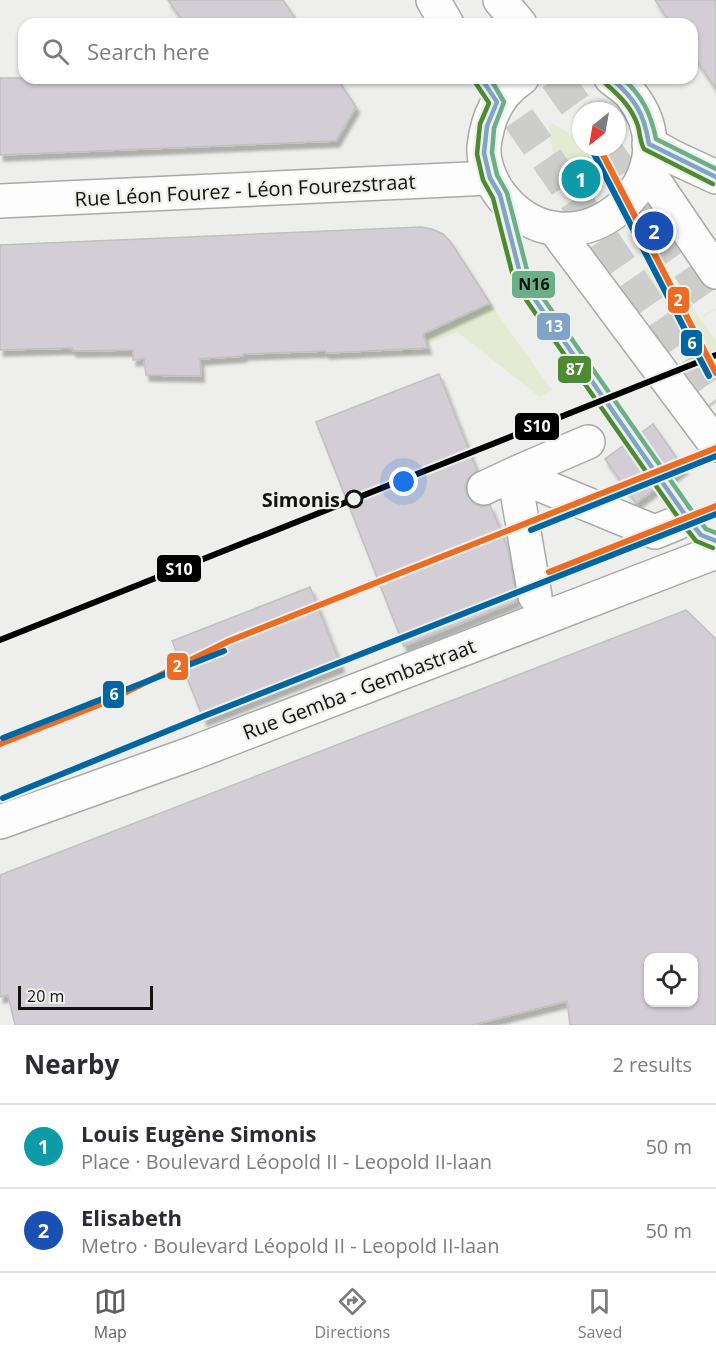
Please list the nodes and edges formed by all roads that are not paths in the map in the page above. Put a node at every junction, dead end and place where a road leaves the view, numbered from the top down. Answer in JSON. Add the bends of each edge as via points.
{"nodes":[{"id":1,"x":433,"y":0,"type":"edge"},
{"id":2,"x":500,"y":0,"type":"edge"},
{"id":3,"x":444,"y":18,"type":"edge"},
{"id":4,"x":515,"y":18,"type":"edge"},
{"id":5,"x":513,"y":84,"type":"edge"},
{"id":6,"x":618,"y":84,"type":"edge"},
{"id":7,"x":489,"y":90,"type":"edge"},
{"id":8,"x":648,"y":153,"type":"junction"},
{"id":9,"x":716,"y":177,"type":"edge"},
{"id":10,"x":490,"y":178,"type":"junction"},
{"id":11,"x":0,"y":201,"type":"edge"},
{"id":12,"x":554,"y":228,"type":"junction"},
{"id":13,"x":716,"y":272,"type":"edge"},
{"id":14,"x":588,"y":442,"type":"dead end"},
{"id":15,"x":716,"y":445,"type":"edge"},
{"id":16,"x":514,"y":474,"type":"junction"},
{"id":17,"x":484,"y":488,"type":"dead end"},
{"id":18,"x":662,"y":531,"type":"dead end"},
{"id":19,"x":716,"y":552,"type":"edge"},
{"id":20,"x":535,"y":596,"type":"dead end"},
{"id":21,"x":0,"y":822,"type":"edge"}],
"edges":[{"from":1,"to":3,"type":"street"},
{"from":2,"to":4,"type":"street"},
{"from":5,"to":7,"type":"street"},
{"from":6,"to":8,"type":"street","via":[[640,110]]},
{"from":7,"to":10,"type":"street","via":[[484,153]]},
{"from":8,"to":9,"type":"street","via":[[675,158]]},
{"from":8,"to":12,"type":"street","via":[[642,179],[614,215],[570,229]]},
{"from":8,"to":13,"type":"street","via":[[652,178]]},
{"from":10,"to":11,"type":"street","name":"Rue Léon Fourez - Léon Fourezstraat"},
{"from":10,"to":12,"type":"street","via":[[511,207]]},
{"from":12,"to":15,"type":"street"},
{"from":14,"to":16,"type":"street"},
{"from":16,"to":17,"type":"street"},
{"from":16,"to":18,"type":"street"},
{"from":16,"to":20,"type":"street"},
{"from":19,"to":21,"type":"street","name":"Rue Gemba - Gembastraat","via":[[204,749]]}]}
